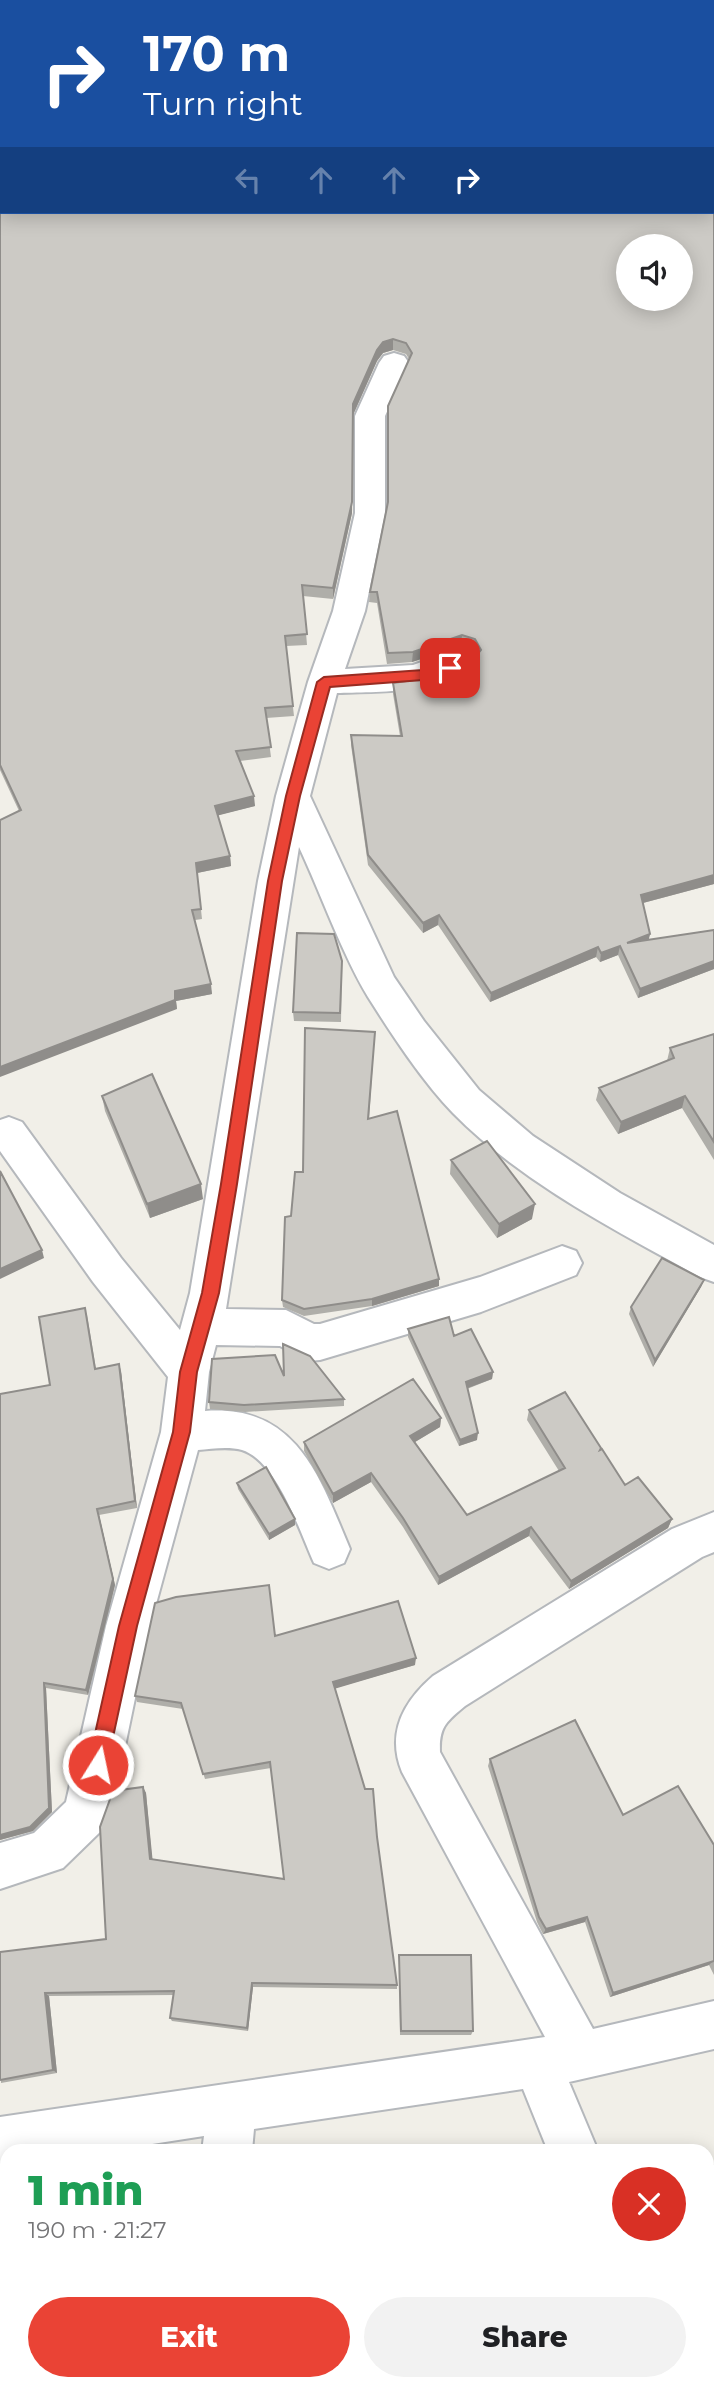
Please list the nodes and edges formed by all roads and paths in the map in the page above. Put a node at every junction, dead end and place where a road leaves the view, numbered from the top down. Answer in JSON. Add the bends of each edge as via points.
{"nodes":[{"id":1,"x":394,"y":363,"type":"dead end"},
{"id":2,"x":462,"y":660,"type":"dead end"},
{"id":3,"x":324,"y":682,"type":"junction"},
{"id":4,"x":293,"y":796,"type":"junction"},
{"id":5,"x":9,"y":1133,"type":"dead end"},
{"id":6,"x":562,"y":1263,"type":"dead end"},
{"id":7,"x":714,"y":1265,"type":"edge"},
{"id":8,"x":201,"y":1327,"type":"junction"},
{"id":9,"x":189,"y":1372,"type":"junction"},
{"id":10,"x":182,"y":1432,"type":"junction"},
{"id":11,"x":714,"y":1532,"type":"edge"},
{"id":12,"x":329,"y":1549,"type":"dead end"},
{"id":13,"x":0,"y":1866,"type":"edge"},
{"id":14,"x":714,"y":2025,"type":"edge"},
{"id":15,"x":559,"y":2059,"type":"junction"},
{"id":16,"x":229,"y":2129,"type":"edge"},
{"id":17,"x":0,"y":2142,"type":"edge"},
{"id":18,"x":572,"y":2144,"type":"edge"}],
"edges":[{"from":1,"to":3,"type":"street","via":[[370,416],[370,513],[349,611]]},
{"from":2,"to":3,"type":"street","via":[[423,675]]},
{"from":3,"to":4,"type":"street"},
{"from":4,"to":7,"type":"street","via":[[380,985],[466,1101],[520,1147],[606,1205]]},
{"from":4,"to":8,"type":"street","via":[[275,881],[213,1279]]},
{"from":5,"to":9,"type":"street","via":[[107,1270]]},
{"from":6,"to":8,"type":"street","via":[[481,1294],[320,1342],[309,1343],[286,1328],[273,1326]]},
{"from":8,"to":9,"type":"street"},
{"from":9,"to":10,"type":"street"},
{"from":10,"to":12,"type":"street","via":[[240,1430],[262,1437],[292,1470]]},
{"from":10,"to":13,"type":"street","via":[[128,1626],[84,1816],[47,1852]]},
{"from":11,"to":15,"type":"street","via":[[687,1543],[449,1691],[428,1709],[417,1730],[418,1756],[477,1859]]},
{"from":14,"to":15,"type":"street"},
{"from":15,"to":16,"type":"street"},
{"from":15,"to":18,"type":"street"},
{"from":16,"to":17,"type":"street"}]}
